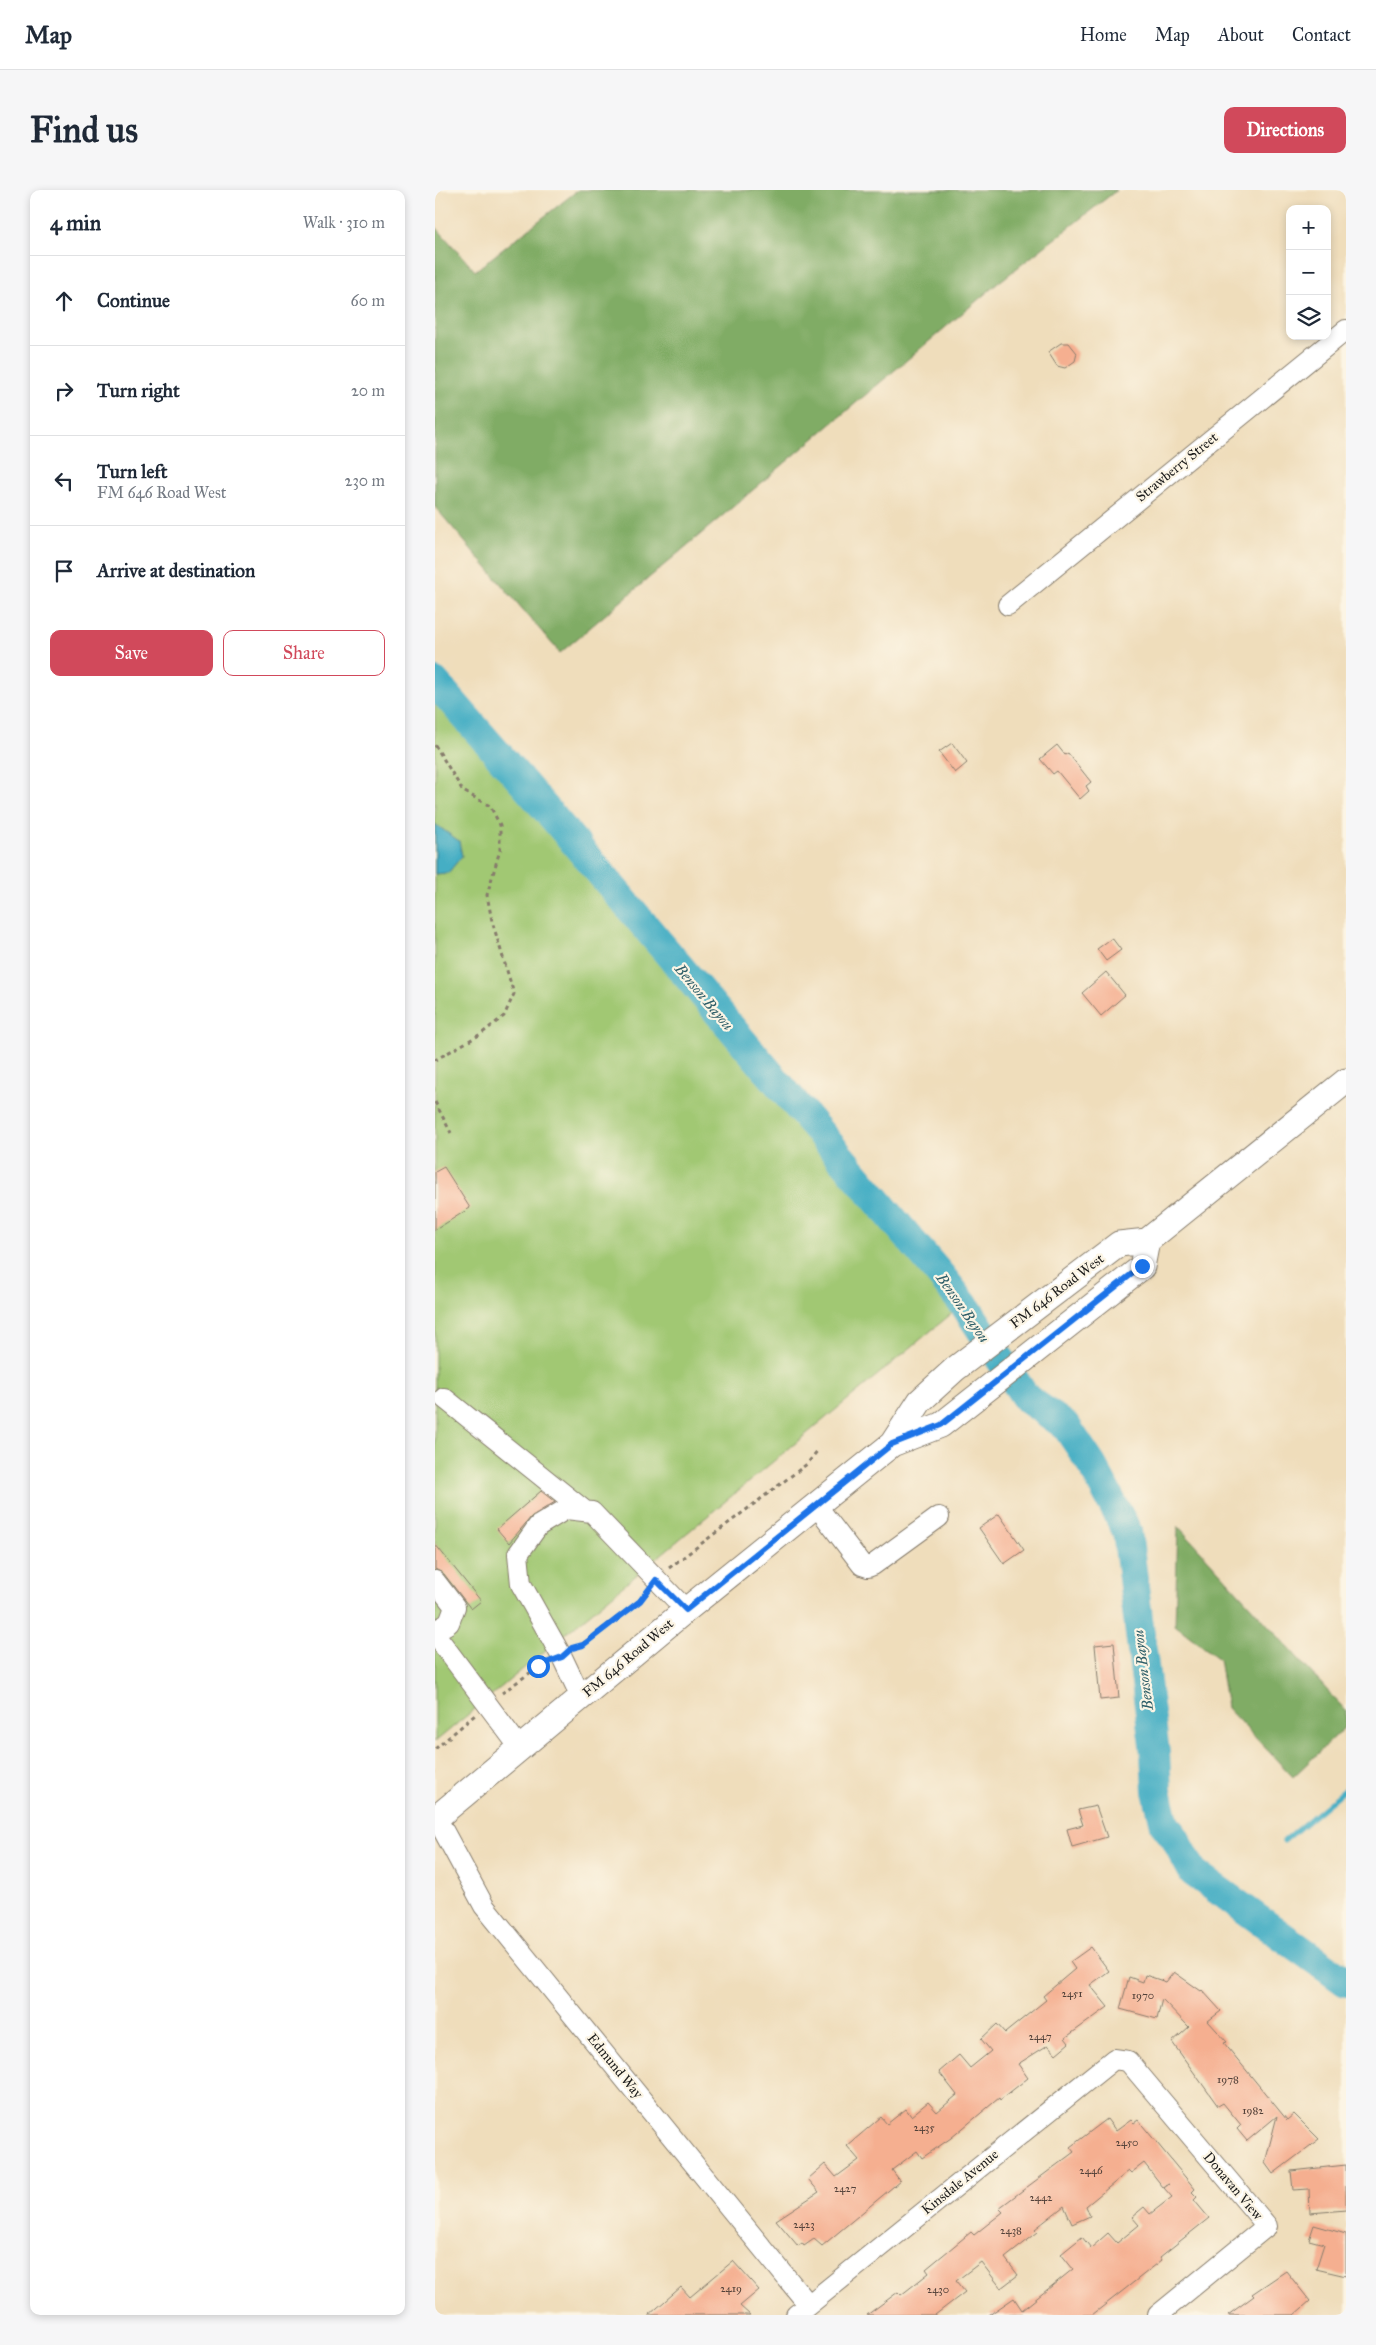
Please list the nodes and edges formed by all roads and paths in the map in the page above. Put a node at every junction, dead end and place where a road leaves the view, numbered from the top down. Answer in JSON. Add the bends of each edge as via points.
{"nodes":[{"id":1,"x":1346,"y":330,"type":"edge"},
{"id":2,"x":1009,"y":605,"type":"dead end"},
{"id":3,"x":435,"y":745,"type":"edge"},
{"id":4,"x":435,"y":1060,"type":"edge"},
{"id":5,"x":1346,"y":1081,"type":"edge"},
{"id":6,"x":435,"y":1102,"type":"edge"},
{"id":7,"x":451,"y":1133,"type":"dead end"},
{"id":8,"x":1147,"y":1241,"type":"junction"},
{"id":9,"x":444,"y":1398,"type":"dead end"},
{"id":10,"x":892,"y":1444,"type":"junction"},
{"id":11,"x":818,"y":1450,"type":"dead end"},
{"id":12,"x":816,"y":1505,"type":"junction"},
{"id":13,"x":585,"y":1511,"type":"junction"},
{"id":14,"x":939,"y":1517,"type":"dead end"},
{"id":15,"x":656,"y":1580,"type":"junction"},
{"id":16,"x":435,"y":1581,"type":"edge"},
{"id":17,"x":686,"y":1610,"type":"junction"},
{"id":18,"x":435,"y":1633,"type":"edge"},
{"id":19,"x":562,"y":1657,"type":"junction"},
{"id":20,"x":499,"y":1695,"type":"dead end"},
{"id":21,"x":581,"y":1697,"type":"junction"},
{"id":22,"x":479,"y":1712,"type":"dead end"},
{"id":23,"x":520,"y":1748,"type":"junction"},
{"id":24,"x":435,"y":1749,"type":"edge"},
{"id":25,"x":435,"y":1818,"type":"edge"},
{"id":26,"x":1128,"y":2061,"type":"joint"},
{"id":27,"x":802,"y":2310,"type":"edge"},
{"id":28,"x":1159,"y":2315,"type":"edge"}],
"edges":[{"from":1,"to":2,"type":"street","name":"Strawberry Street"},
{"from":3,"to":4,"type":"path","via":[[463,791],[490,806],[500,825],[500,850],[487,894],[514,994],[504,1016],[481,1034]]},
{"from":5,"to":8,"type":"main road"},
{"from":6,"to":7,"type":"path"},
{"from":8,"to":10,"type":"main road","name":"FM 646 Road West","via":[[1119,1244],[955,1369],[919,1401]]},
{"from":8,"to":10,"type":"main road","name":"FM 646 Road West","via":[[1142,1266],[1037,1351],[941,1425]]},
{"from":9,"to":13,"type":"street"},
{"from":10,"to":12,"type":"main road","name":"FM 646 Road West"},
{"from":11,"to":15,"type":"path","via":[[807,1464]]},
{"from":12,"to":14,"type":"street","via":[[862,1565],[868,1567]]},
{"from":12,"to":17,"type":"main road","name":"FM 646 Road West"},
{"from":13,"to":15,"type":"street","via":[[592,1512]]},
{"from":13,"to":19,"type":"street","via":[[566,1508],[538,1526],[518,1554],[521,1584]]},
{"from":15,"to":17,"type":"street"},
{"from":15,"to":19,"type":"path","via":[[640,1601]]},
{"from":16,"to":18,"type":"street","via":[[455,1607],[449,1623]]},
{"from":17,"to":21,"type":"main road","name":"FM 646 Road West"},
{"from":18,"to":23,"type":"street"},
{"from":19,"to":20,"type":"path","via":[[538,1666]]},
{"from":19,"to":21,"type":"street"},
{"from":21,"to":23,"type":"main road","name":"FM 646 Road West"},
{"from":22,"to":24,"type":"path"},
{"from":23,"to":25,"type":"main road","name":"FM 646 Road West"},
{"from":25,"to":27,"type":"street","name":"Edmund Way","via":[[484,1906]]},
{"from":26,"to":27,"type":"street","name":"Kinsdale Avenue","via":[[1114,2059]]},
{"from":26,"to":28,"type":"street","name":"Donavan View","via":[[1267,2226]]}]}
